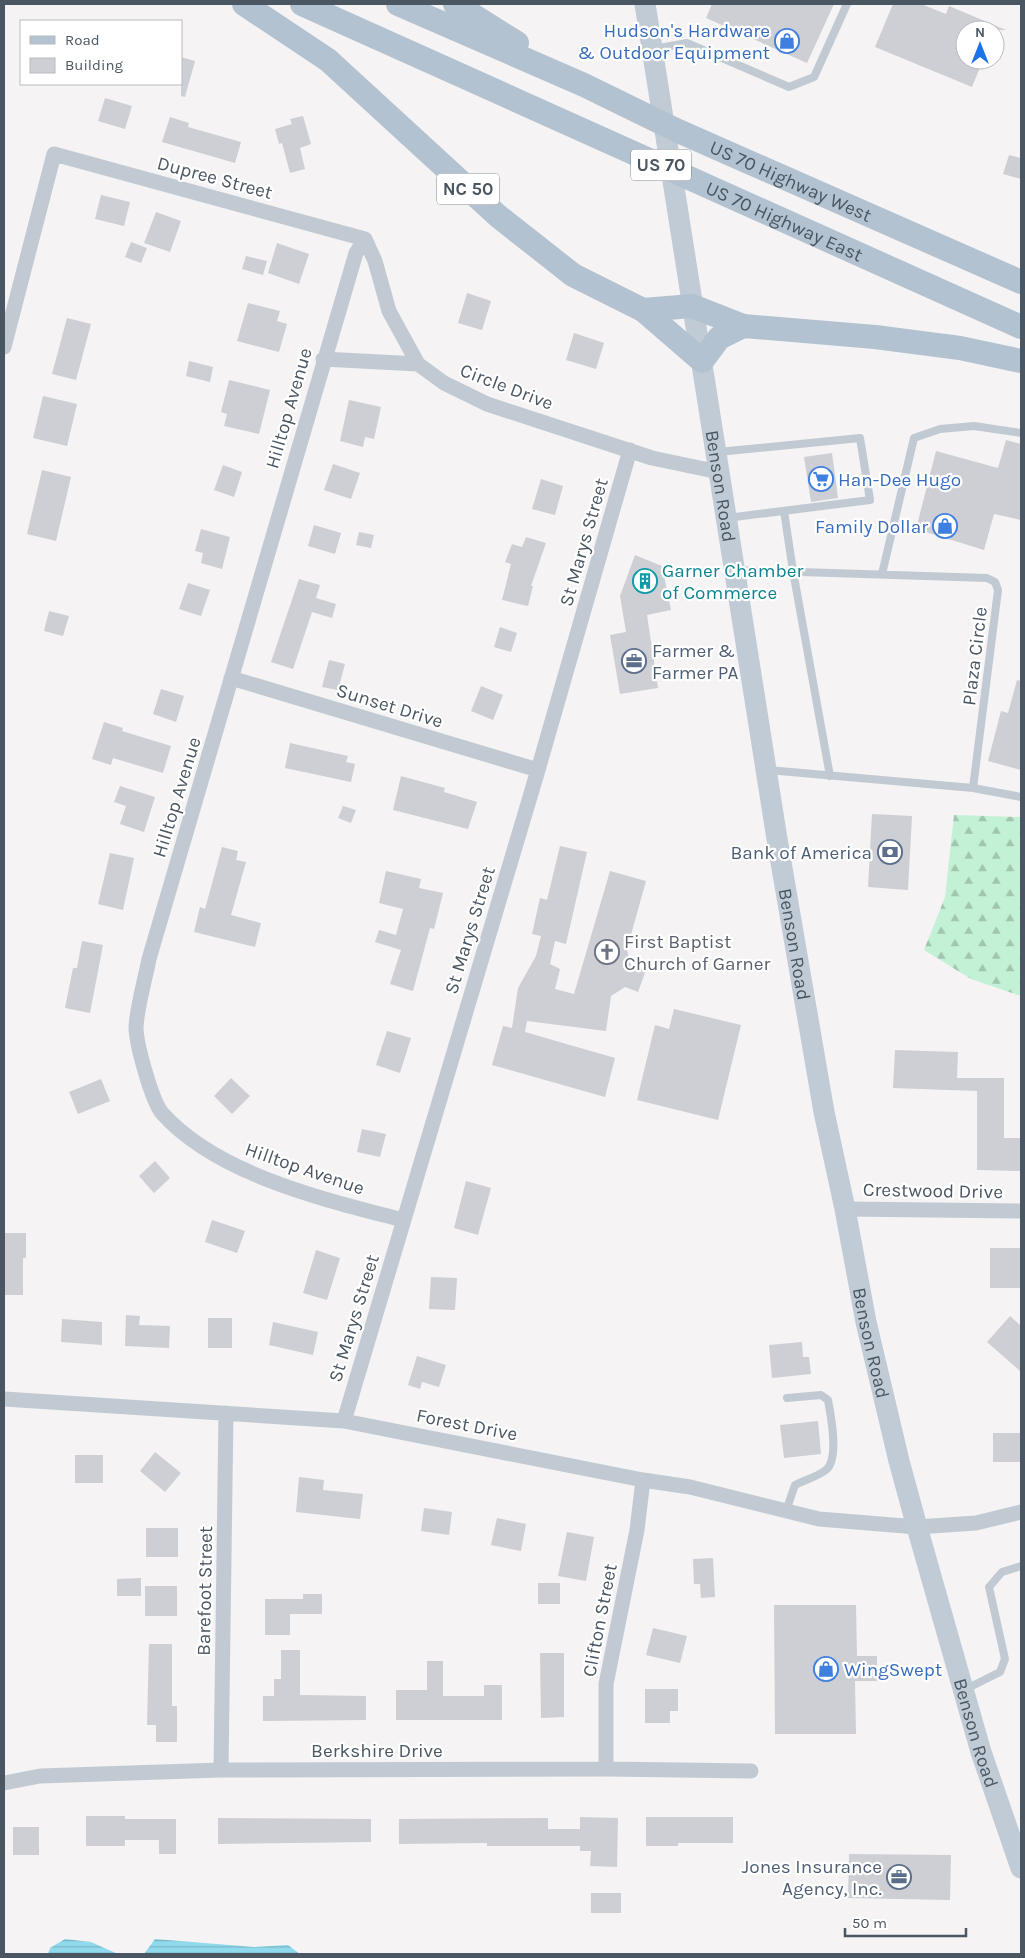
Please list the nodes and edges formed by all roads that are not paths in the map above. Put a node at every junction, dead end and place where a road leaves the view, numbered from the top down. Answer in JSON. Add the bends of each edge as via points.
{"nodes":[{"id":1,"x":244,"y":4,"type":"edge"},
{"id":2,"x":302,"y":4,"type":"edge"},
{"id":3,"x":398,"y":4,"type":"edge"},
{"id":4,"x":455,"y":4,"type":"edge"},
{"id":5,"x":645,"y":4,"type":"edge"},
{"id":6,"x":847,"y":4,"type":"edge"},
{"id":7,"x":653,"y":58,"type":"junction"},
{"id":8,"x":584,"y":86,"type":"junction"},
{"id":9,"x":365,"y":239,"type":"junction"},
{"id":10,"x":1021,"y":282,"type":"edge"},
{"id":11,"x":692,"y":306,"type":"junction"},
{"id":12,"x":643,"y":310,"type":"junction"},
{"id":13,"x":744,"y":326,"type":"junction"},
{"id":14,"x":1021,"y":326,"type":"edge"},
{"id":15,"x":4,"y":347,"type":"edge"},
{"id":16,"x":323,"y":359,"type":"junction"},
{"id":17,"x":702,"y":361,"type":"junction"},
{"id":18,"x":1021,"y":361,"type":"edge"},
{"id":19,"x":418,"y":364,"type":"junction"},
{"id":20,"x":1021,"y":433,"type":"edge"},
{"id":21,"x":630,"y":450,"type":"junction"},
{"id":22,"x":718,"y":462,"type":"junction"},
{"id":23,"x":784,"y":510,"type":"junction"},
{"id":24,"x":727,"y":518,"type":"junction"},
{"id":25,"x":735,"y":570,"type":"junction"},
{"id":26,"x":792,"y":571,"type":"junction"},
{"id":27,"x":882,"y":574,"type":"junction"},
{"id":28,"x":231,"y":678,"type":"junction"},
{"id":29,"x":538,"y":770,"type":"junction"},
{"id":30,"x":768,"y":770,"type":"junction"},
{"id":31,"x":830,"y":776,"type":"junction"},
{"id":32,"x":973,"y":788,"type":"junction"},
{"id":33,"x":1021,"y":797,"type":"edge"},
{"id":34,"x":845,"y":1209,"type":"junction"},
{"id":35,"x":1021,"y":1211,"type":"edge"},
{"id":36,"x":403,"y":1220,"type":"junction"},
{"id":37,"x":788,"y":1398,"type":"dead end"},
{"id":38,"x":4,"y":1399,"type":"edge"},
{"id":39,"x":226,"y":1413,"type":"junction"},
{"id":40,"x":344,"y":1421,"type":"junction"},
{"id":41,"x":643,"y":1480,"type":"junction"},
{"id":42,"x":786,"y":1511,"type":"junction"},
{"id":43,"x":1021,"y":1512,"type":"edge"},
{"id":44,"x":918,"y":1527,"type":"junction"},
{"id":45,"x":1021,"y":1566,"type":"edge"},
{"id":46,"x":964,"y":1690,"type":"junction"},
{"id":47,"x":606,"y":1769,"type":"junction"},
{"id":48,"x":221,"y":1770,"type":"junction"},
{"id":49,"x":751,"y":1771,"type":"dead end"},
{"id":50,"x":4,"y":1783,"type":"edge"},
{"id":51,"x":1021,"y":1868,"type":"edge"}],
"edges":[{"from":1,"to":12,"type":"main road","number":"NC 50","via":[[328,60],[498,216],[573,275]]},
{"from":2,"to":14,"type":"main road","name":"US 70 Highway East","number":"US 70"},
{"from":3,"to":8,"type":"main road","name":"US 70 Highway West","number":"US 70"},
{"from":4,"to":8,"type":"main road"},
{"from":5,"to":7,"type":"main road","name":"Benson Road"},
{"from":6,"to":7,"type":"lane","via":[[814,77],[789,87],[687,43]]},
{"from":7,"to":11,"type":"main road","name":"Benson Road"},
{"from":8,"to":10,"type":"main road","name":"US 70 Highway West","number":"US 70"},
{"from":9,"to":15,"type":"street","name":"Dupree Street","via":[[54,154]]},
{"from":9,"to":16,"type":"street","name":"Hilltop Avenue","via":[[356,253]]},
{"from":9,"to":19,"type":"street","name":"Circle Drive","via":[[375,261],[389,312]]},
{"from":11,"to":12,"type":"main road"},
{"from":11,"to":13,"type":"main road"},
{"from":11,"to":17,"type":"main road","name":"Benson Road"},
{"from":12,"to":17,"type":"main road","number":"NC 50"},
{"from":13,"to":17,"type":"main road","via":[[719,338]]},
{"from":13,"to":18,"type":"main road","via":[[884,338],[960,348]]},
{"from":16,"to":19,"type":"street"},
{"from":16,"to":28,"type":"street","name":"Hilltop Avenue"},
{"from":17,"to":22,"type":"main road","name":"Benson Road"},
{"from":19,"to":21,"type":"street","name":"Circle Drive","via":[[444,384],[488,404]]},
{"from":20,"to":27,"type":"lane","via":[[974,426],[940,429],[914,438]]},
{"from":21,"to":22,"type":"street","name":"Circle Drive","via":[[652,458]]},
{"from":21,"to":29,"type":"street","name":"St Marys Street"},
{"from":22,"to":23,"type":"lane","via":[[860,438],[870,500]]},
{"from":22,"to":24,"type":"main road","name":"Benson Road"},
{"from":23,"to":24,"type":"lane"},
{"from":23,"to":26,"type":"lane"},
{"from":24,"to":25,"type":"main road","name":"Benson Road"},
{"from":25,"to":26,"type":"lane","name":"Plaza Circle"},
{"from":25,"to":30,"type":"main road","name":"Benson Road"},
{"from":26,"to":27,"type":"lane","name":"Plaza Circle"},
{"from":26,"to":31,"type":"lane"},
{"from":27,"to":32,"type":"lane","name":"Plaza Circle","via":[[987,578],[995,582],[997,602]]},
{"from":28,"to":29,"type":"street","name":"Sunset Drive"},
{"from":28,"to":36,"type":"street","name":"Hilltop Avenue","via":[[149,959],[136,1027],[141,1062],[161,1112],[191,1140],[234,1165],[299,1190]]},
{"from":29,"to":36,"type":"street","name":"St Marys Street"},
{"from":30,"to":31,"type":"lane"},
{"from":30,"to":34,"type":"main road","name":"Benson Road","via":[[824,1112]]},
{"from":31,"to":32,"type":"lane"},
{"from":32,"to":33,"type":"lane"},
{"from":34,"to":35,"type":"street","name":"Crestwood Drive"},
{"from":34,"to":44,"type":"main road","name":"Benson Road","via":[[868,1331]]},
{"from":36,"to":40,"type":"street","name":"St Marys Street"},
{"from":37,"to":42,"type":"lane","via":[[821,1395],[828,1400],[832,1461],[826,1470],[795,1485]]},
{"from":38,"to":39,"type":"street","name":"Forest Drive"},
{"from":39,"to":40,"type":"street","name":"Forest Drive"},
{"from":39,"to":48,"type":"street","name":"Barefoot Street"},
{"from":40,"to":41,"type":"street","name":"Forest Drive"},
{"from":41,"to":42,"type":"street","name":"Forest Drive","via":[[690,1487]]},
{"from":41,"to":47,"type":"street","name":"Clifton Street","via":[[637,1530],[606,1684]]},
{"from":42,"to":44,"type":"street","name":"Forest Drive","via":[[819,1519]]},
{"from":43,"to":44,"type":"street","name":"Forest Drive","via":[[976,1523]]},
{"from":44,"to":46,"type":"main road","name":"Benson Road"},
{"from":45,"to":46,"type":"lane","via":[[1002,1572],[989,1587],[1005,1658],[1000,1672]]},
{"from":46,"to":51,"type":"main road","name":"Benson Road","via":[[981,1752]]},
{"from":47,"to":48,"type":"street","name":"Berkshire Drive"},
{"from":47,"to":49,"type":"street","name":"Berkshire Drive"},
{"from":48,"to":50,"type":"street","name":"Berkshire Drive","via":[[40,1776]]}]}
